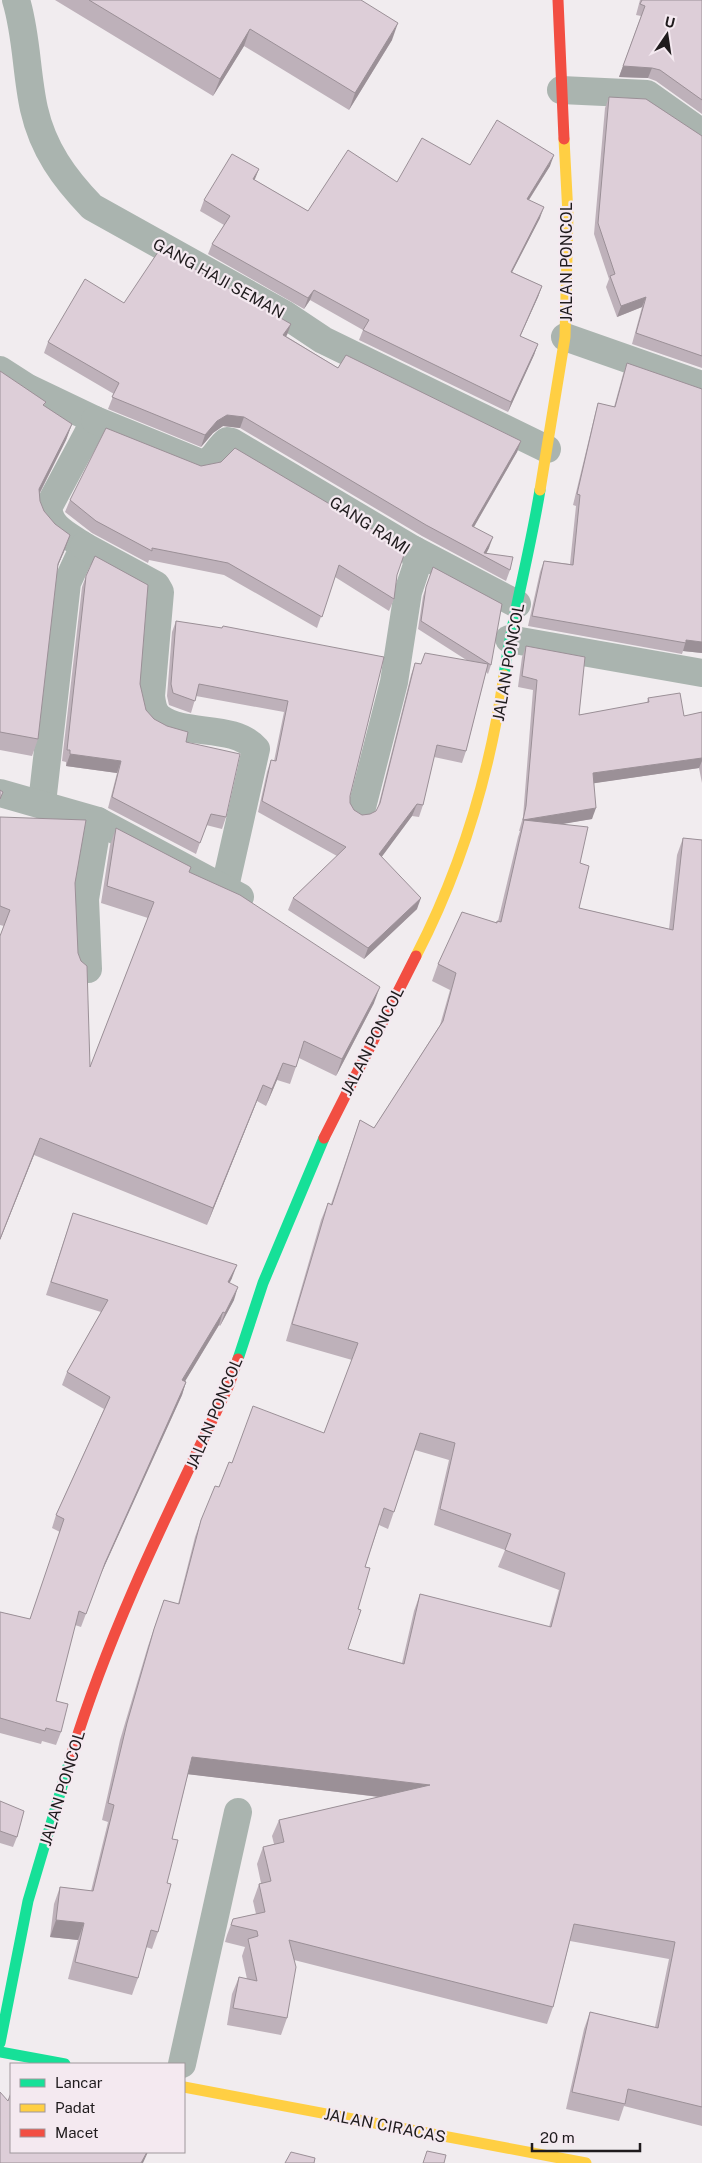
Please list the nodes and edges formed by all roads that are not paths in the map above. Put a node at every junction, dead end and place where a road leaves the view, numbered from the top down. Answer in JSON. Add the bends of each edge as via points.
{"nodes":[{"id":1,"x":16,"y":0,"type":"edge"},
{"id":2,"x":558,"y":0,"type":"edge"},
{"id":3,"x":561,"y":90,"type":"junction"},
{"id":4,"x":702,"y":133,"type":"edge"},
{"id":5,"x":565,"y":337,"type":"junction"},
{"id":6,"x":0,"y":370,"type":"edge"},
{"id":7,"x":702,"y":385,"type":"edge"},
{"id":8,"x":95,"y":420,"type":"junction"},
{"id":9,"x":547,"y":449,"type":"junction"},
{"id":10,"x":84,"y":546,"type":"junction"},
{"id":11,"x":414,"y":550,"type":"junction"},
{"id":12,"x":517,"y":604,"type":"junction"},
{"id":13,"x":509,"y":639,"type":"junction"},
{"id":14,"x":702,"y":673,"type":"edge"},
{"id":15,"x":0,"y":793,"type":"edge"},
{"id":16,"x":42,"y":803,"type":"junction"},
{"id":17,"x":361,"y":810,"type":"dead end"},
{"id":18,"x":98,"y":821,"type":"junction"},
{"id":19,"x":225,"y":887,"type":"junction"},
{"id":20,"x":258,"y":908,"type":"edge"},
{"id":21,"x":88,"y":969,"type":"edge"},
{"id":22,"x":370,"y":982,"type":"edge"},
{"id":23,"x":394,"y":998,"type":"junction"},
{"id":24,"x":238,"y":1812,"type":"dead end"},
{"id":25,"x":0,"y":2042,"type":"edge"},
{"id":26,"x":0,"y":2052,"type":"edge"},
{"id":27,"x":60,"y":2063,"type":"edge"},
{"id":28,"x":182,"y":2063,"type":"edge"},
{"id":29,"x":185,"y":2087,"type":"edge"},
{"id":30,"x":544,"y":2159,"type":"edge"},
{"id":31,"x":586,"y":2163,"type":"edge"}],
"edges":[{"from":1,"to":9,"type":"street","name":"GANG HAJI SEMAN","via":[[22,18],[34,110],[49,151],[68,182],[92,207],[284,314],[323,340]]},
{"from":2,"to":3,"type":"street","name":"JALAN PONCOL"},
{"from":3,"to":4,"type":"street","via":[[647,94]]},
{"from":3,"to":5,"type":"street","name":"JALAN PONCOL","via":[[568,216]]},
{"from":5,"to":7,"type":"street"},
{"from":5,"to":9,"type":"street","name":"JALAN PONCOL"},
{"from":6,"to":8,"type":"street","name":"GANG RAMI","via":[[28,388]]},
{"from":8,"to":10,"type":"street","via":[[48,512],[53,523]]},
{"from":8,"to":11,"type":"street","name":"GANG RAMI","via":[[204,463],[216,456],[221,445],[232,442]]},
{"from":9,"to":12,"type":"street","name":"JALAN PONCOL"},
{"from":10,"to":16,"type":"street","via":[[67,583]]},
{"from":10,"to":19,"type":"street","via":[[156,585],[160,592],[151,696],[159,717],[174,724],[232,736],[251,743],[256,749]]},
{"from":11,"to":12,"type":"street"},
{"from":11,"to":17,"type":"street","name":"GANG RAMI","via":[[417,564],[408,592],[394,682]]},
{"from":12,"to":13,"type":"street","name":"JALAN PONCOL"},
{"from":13,"to":14,"type":"street"},
{"from":13,"to":23,"type":"street","name":"JALAN PONCOL","via":[[496,731],[479,801],[462,851]]},
{"from":15,"to":16,"type":"street"},
{"from":16,"to":18,"type":"street"},
{"from":18,"to":19,"type":"street"},
{"from":18,"to":21,"type":"street","via":[[84,899]]},
{"from":19,"to":20,"type":"street"},
{"from":22,"to":23,"type":"street"},
{"from":23,"to":25,"type":"street","name":"JALAN PONCOL","via":[[316,1155],[263,1283],[230,1385],[143,1568],[85,1711],[28,1901]]},
{"from":24,"to":28,"type":"street"},
{"from":26,"to":27,"type":"street"},
{"from":29,"to":30,"type":"street","name":"JALAN CIRACAS"},
{"from":30,"to":31,"type":"street","name":"JALAN CIRACAS"}]}
